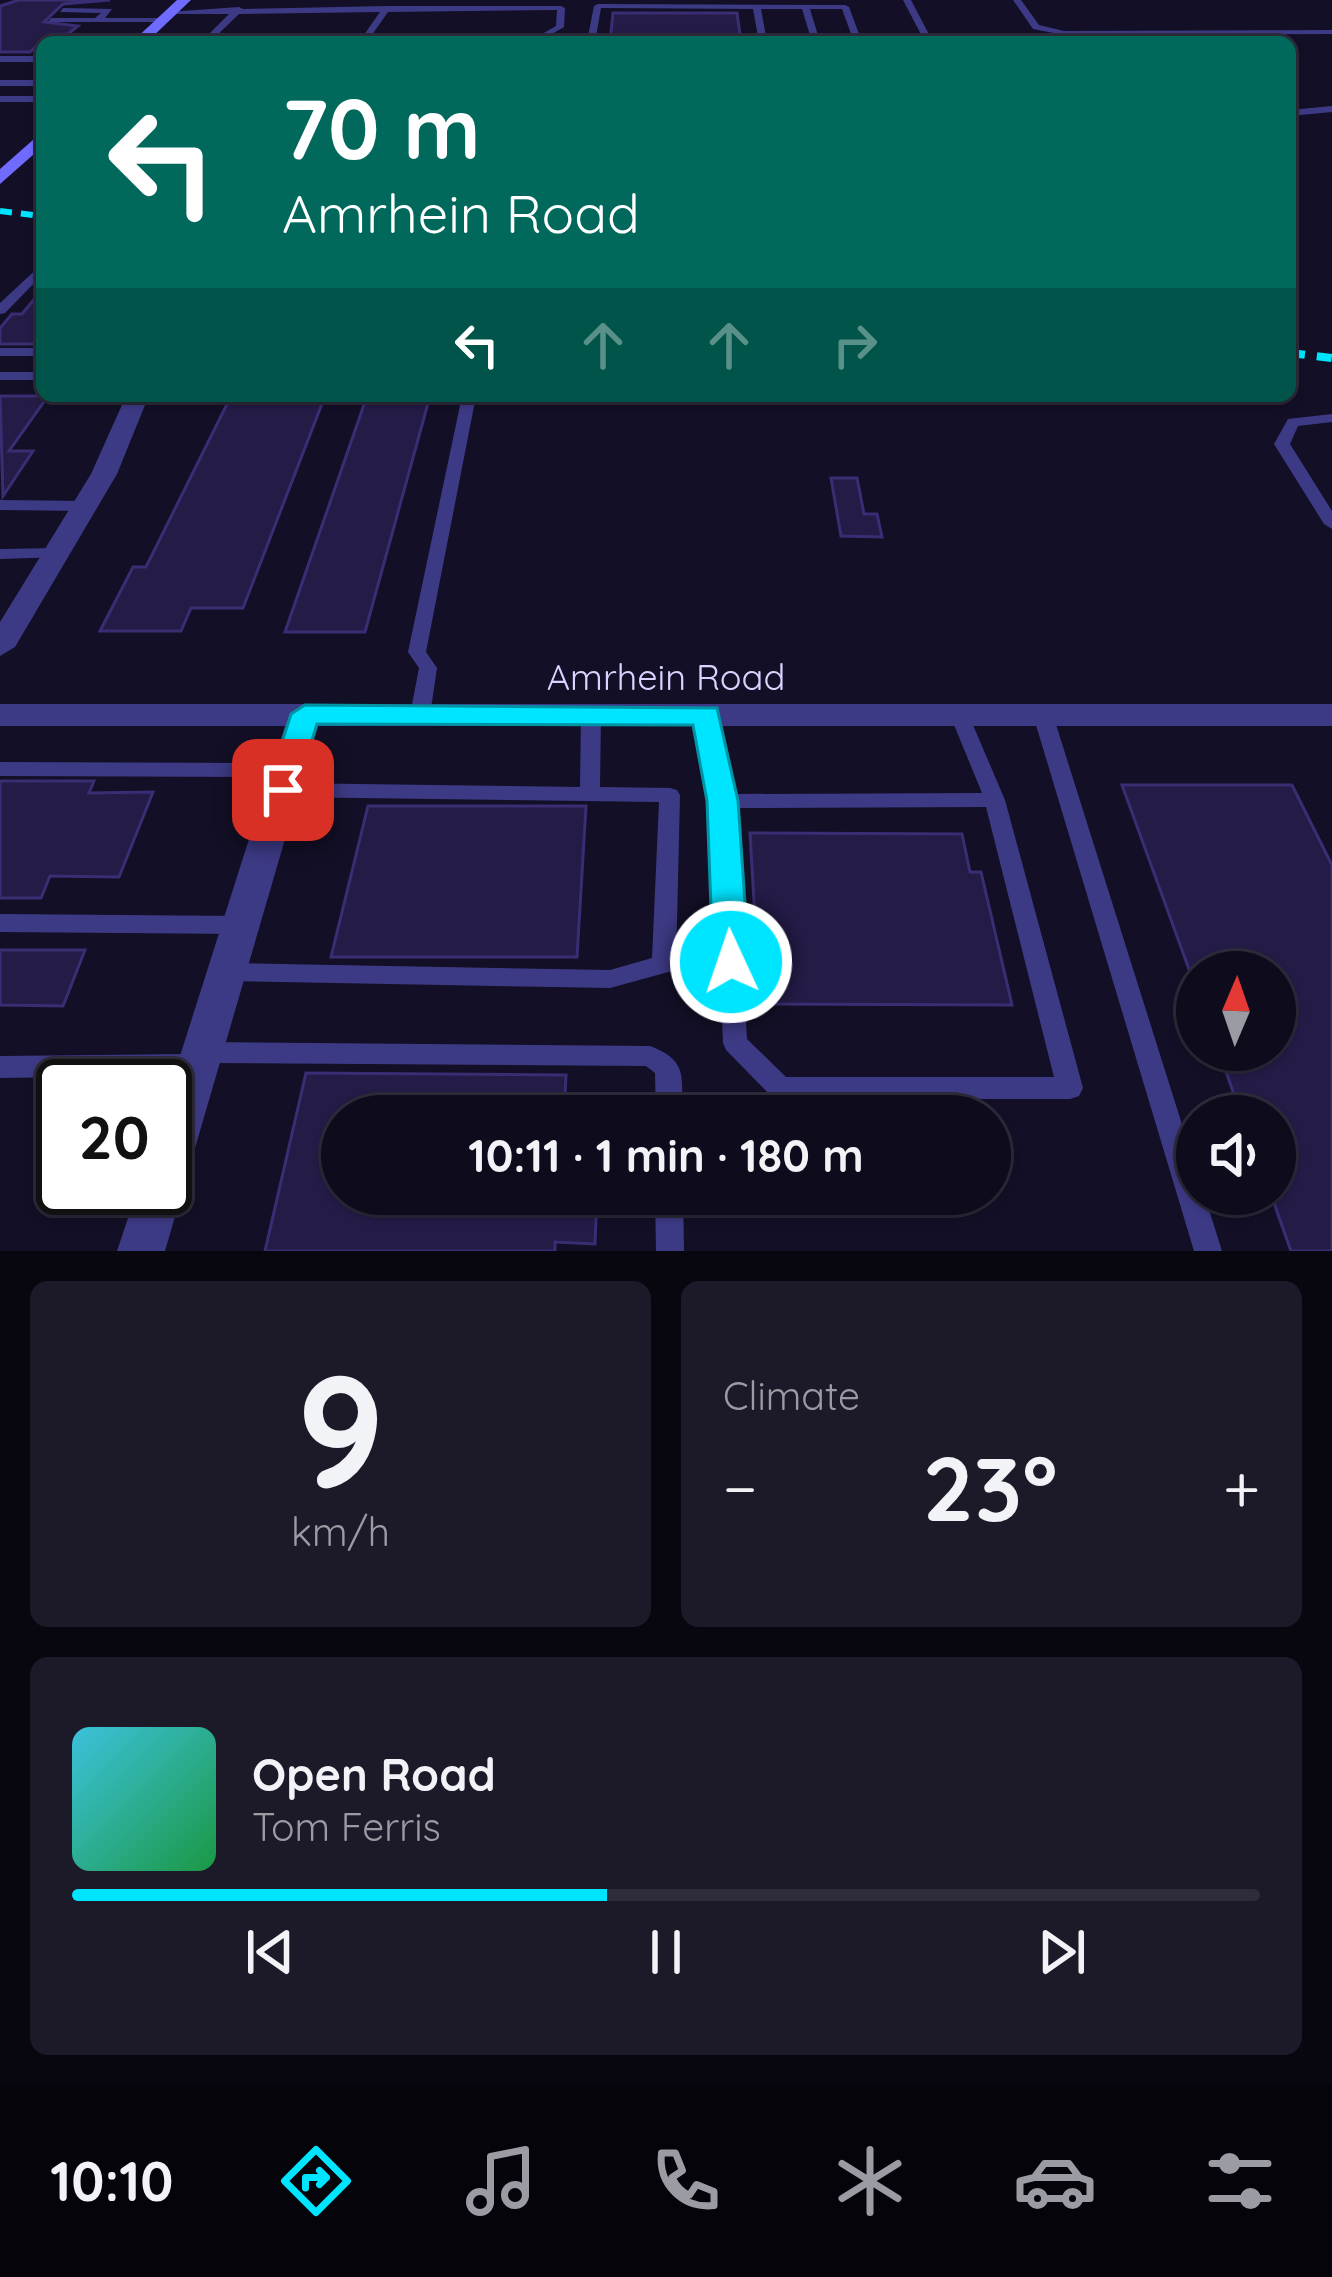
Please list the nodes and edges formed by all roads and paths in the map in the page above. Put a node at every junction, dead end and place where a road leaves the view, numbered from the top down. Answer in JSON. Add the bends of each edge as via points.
{"nodes":[{"id":1,"x":185,"y":0,"type":"edge"},
{"id":2,"x":907,"y":0,"type":"edge"},
{"id":3,"x":1017,"y":0,"type":"edge"},
{"id":4,"x":757,"y":7,"type":"junction"},
{"id":5,"x":805,"y":7,"type":"junction"},
{"id":6,"x":387,"y":8,"type":"junction"},
{"id":7,"x":238,"y":9,"type":"junction"},
{"id":8,"x":167,"y":16,"type":"junction"},
{"id":9,"x":97,"y":20,"type":"junction"},
{"id":10,"x":1332,"y":32,"type":"edge"},
{"id":11,"x":145,"y":36,"type":"edge"},
{"id":12,"x":211,"y":36,"type":"edge"},
{"id":13,"x":366,"y":36,"type":"edge"},
{"id":14,"x":543,"y":36,"type":"edge"},
{"id":15,"x":592,"y":36,"type":"edge"},
{"id":16,"x":762,"y":36,"type":"edge"},
{"id":17,"x":814,"y":36,"type":"edge"},
{"id":18,"x":856,"y":36,"type":"edge"},
{"id":19,"x":926,"y":36,"type":"edge"},
{"id":20,"x":0,"y":59,"type":"edge"},
{"id":21,"x":36,"y":59,"type":"edge"},
{"id":22,"x":27,"y":65,"type":"dead end"},
{"id":23,"x":3,"y":83,"type":"edge"},
{"id":24,"x":36,"y":83,"type":"edge"},
{"id":25,"x":0,"y":99,"type":"edge"},
{"id":26,"x":36,"y":99,"type":"edge"},
{"id":27,"x":1332,"y":109,"type":"edge"},
{"id":28,"x":1296,"y":112,"type":"edge"},
{"id":29,"x":36,"y":143,"type":"edge"},
{"id":30,"x":0,"y":179,"type":"edge"},
{"id":31,"x":36,"y":274,"type":"edge"},
{"id":32,"x":0,"y":310,"type":"edge"},
{"id":33,"x":0,"y":352,"type":"edge"},
{"id":34,"x":36,"y":352,"type":"edge"},
{"id":35,"x":0,"y":376,"type":"edge"},
{"id":36,"x":36,"y":376,"type":"edge"},
{"id":37,"x":131,"y":402,"type":"edge"},
{"id":38,"x":468,"y":402,"type":"edge"},
{"id":39,"x":1332,"y":418,"type":"edge"},
{"id":40,"x":0,"y":505,"type":"edge"},
{"id":41,"x":85,"y":506,"type":"junction"},
{"id":42,"x":1332,"y":524,"type":"edge"},
{"id":43,"x":56,"y":553,"type":"junction"},
{"id":44,"x":0,"y":554,"type":"edge"},
{"id":45,"x":1,"y":645,"type":"edge"},
{"id":46,"x":305,"y":714,"type":"junction"},
{"id":47,"x":0,"y":715,"type":"edge"},
{"id":48,"x":420,"y":715,"type":"junction"},
{"id":49,"x":591,"y":715,"type":"junction"},
{"id":50,"x":706,"y":715,"type":"junction"},
{"id":51,"x":960,"y":715,"type":"junction"},
{"id":52,"x":1043,"y":715,"type":"junction"},
{"id":53,"x":1331,"y":718,"type":"edge"},
{"id":54,"x":0,"y":769,"type":"edge"},
{"id":55,"x":285,"y":780,"type":"junction"},
{"id":56,"x":590,"y":794,"type":"junction"},
{"id":57,"x":995,"y":800,"type":"junction"},
{"id":58,"x":722,"y":801,"type":"junction"},
{"id":59,"x":0,"y":923,"type":"edge"},
{"id":60,"x":241,"y":925,"type":"junction"},
{"id":61,"x":226,"y":972,"type":"junction"},
{"id":62,"x":201,"y":1058,"type":"junction"},
{"id":63,"x":0,"y":1067,"type":"edge"},
{"id":64,"x":192,"y":1087,"type":"edge"},
{"id":65,"x":669,"y":1095,"type":"edge"},
{"id":66,"x":152,"y":1215,"type":"edge"},
{"id":67,"x":669,"y":1215,"type":"edge"},
{"id":68,"x":141,"y":1251,"type":"edge"},
{"id":69,"x":670,"y":1251,"type":"edge"},
{"id":70,"x":1208,"y":1251,"type":"edge"}],
"edges":[{"from":1,"to":8,"type":"main road"},
{"from":2,"to":19,"type":"lane"},
{"from":3,"to":10,"type":"lane","via":[[1036,27],[1064,33]]},
{"from":4,"to":5,"type":"lane"},
{"from":4,"to":15,"type":"lane","via":[[598,6]]},
{"from":4,"to":16,"type":"lane"},
{"from":5,"to":17,"type":"lane"},
{"from":5,"to":18,"type":"lane","via":[[845,7]]},
{"from":6,"to":7,"type":"lane"},
{"from":6,"to":13,"type":"lane"},
{"from":6,"to":14,"type":"lane","via":[[561,8],[560,27]]},
{"from":7,"to":8,"type":"lane"},
{"from":7,"to":12,"type":"lane"},
{"from":8,"to":9,"type":"lane"},
{"from":8,"to":11,"type":"main road"},
{"from":9,"to":9,"type":"lane","via":[[57,15],[109,10]]},
{"from":20,"to":21,"type":"lane"},
{"from":22,"to":23,"type":"lane"},
{"from":23,"to":24,"type":"lane"},
{"from":25,"to":26,"type":"lane"},
{"from":27,"to":28,"type":"lane"},
{"from":29,"to":30,"type":"main road"},
{"from":31,"to":32,"type":"lane"},
{"from":33,"to":34,"type":"lane"},
{"from":35,"to":36,"type":"lane"},
{"from":37,"to":41,"type":"street"},
{"from":38,"to":48,"type":"lane","via":[[417,652],[428,668]]},
{"from":39,"to":42,"type":"lane","via":[[1293,422],[1282,444]]},
{"from":40,"to":41,"type":"lane"},
{"from":41,"to":43,"type":"street"},
{"from":43,"to":44,"type":"lane"},
{"from":43,"to":45,"type":"street"},
{"from":46,"to":47,"type":"street","name":"Amrhein Road"},
{"from":46,"to":48,"type":"street","name":"Amrhein Road"},
{"from":46,"to":55,"type":"street"},
{"from":48,"to":49,"type":"street","name":"Amrhein Road"},
{"from":49,"to":50,"type":"street","name":"Amrhein Road"},
{"from":49,"to":56,"type":"lane"},
{"from":50,"to":51,"type":"street","name":"Amrhein Road"},
{"from":50,"to":58,"type":"lane"},
{"from":51,"to":52,"type":"street","name":"Amrhein Road"},
{"from":51,"to":57,"type":"lane"},
{"from":52,"to":53,"type":"street","name":"Amrhein Road"},
{"from":52,"to":70,"type":"lane"},
{"from":54,"to":55,"type":"lane"},
{"from":55,"to":56,"type":"lane"},
{"from":55,"to":60,"type":"street"},
{"from":56,"to":61,"type":"lane","via":[[670,795],[664,964],[610,979]]},
{"from":57,"to":58,"type":"lane"},
{"from":57,"to":58,"type":"lane","via":[[1070,1088],[780,1088],[735,1043]]},
{"from":59,"to":60,"type":"lane"},
{"from":60,"to":61,"type":"street"},
{"from":61,"to":62,"type":"street"},
{"from":62,"to":63,"type":"lane"},
{"from":62,"to":64,"type":"street"},
{"from":62,"to":65,"type":"lane","via":[[650,1056],[668,1068]]},
{"from":66,"to":68,"type":"street"},
{"from":67,"to":69,"type":"lane"}]}
